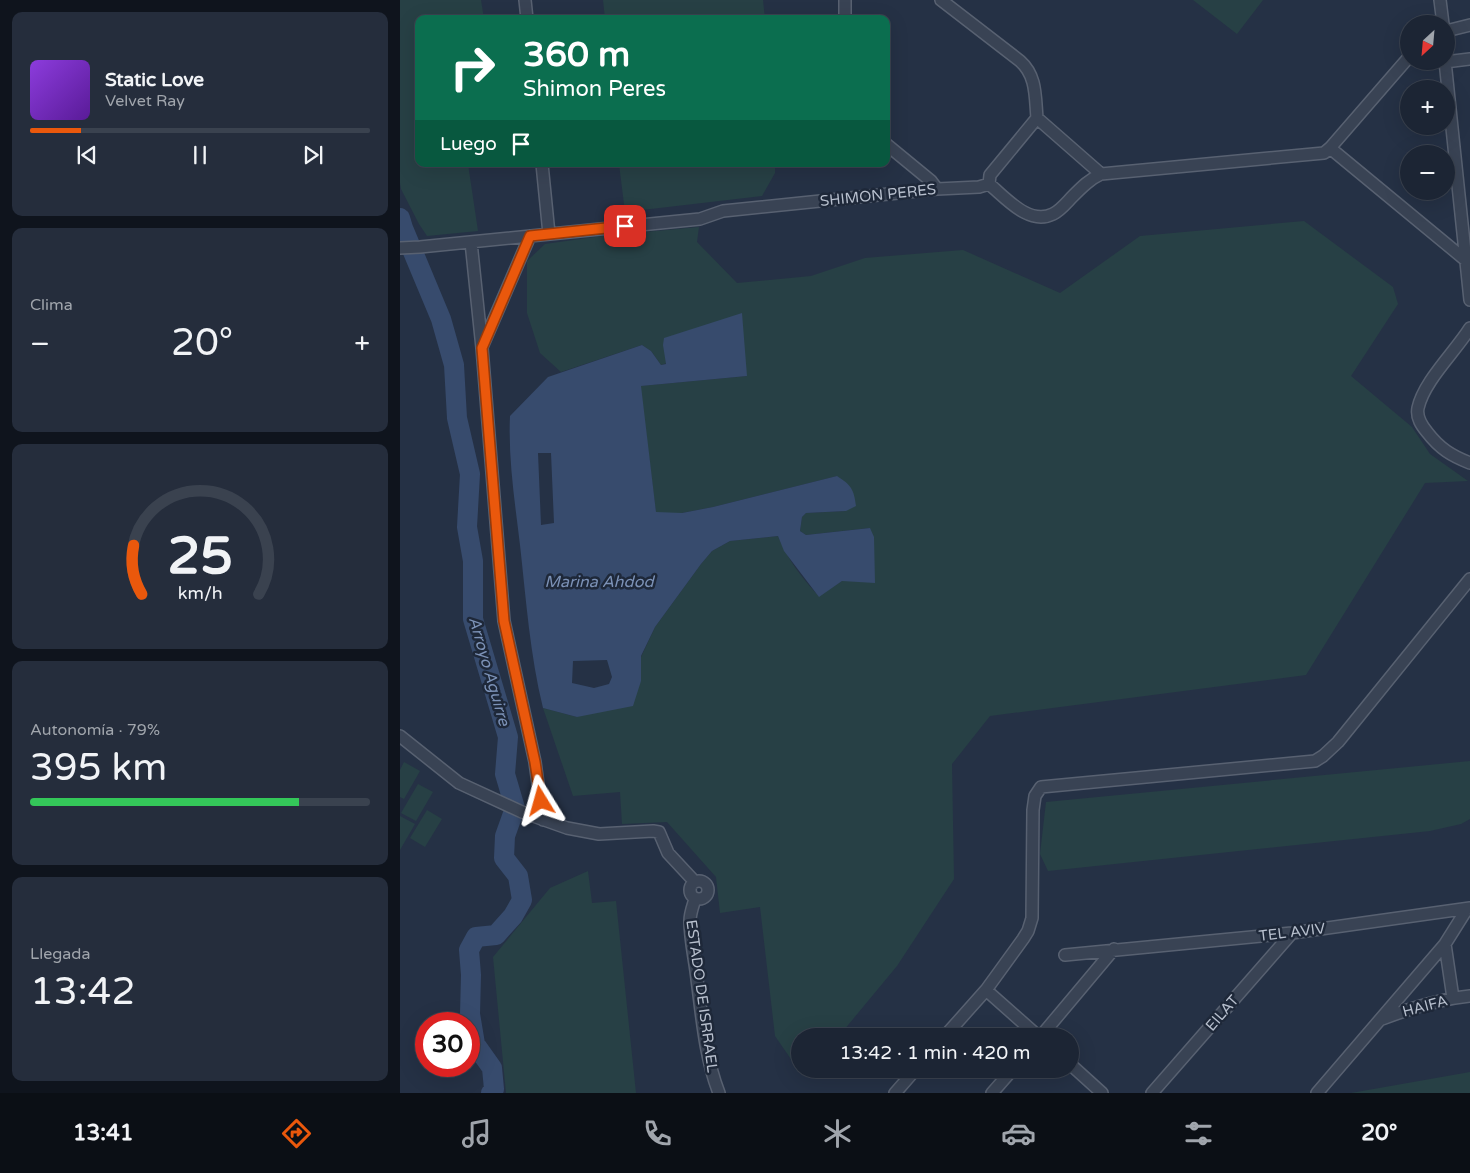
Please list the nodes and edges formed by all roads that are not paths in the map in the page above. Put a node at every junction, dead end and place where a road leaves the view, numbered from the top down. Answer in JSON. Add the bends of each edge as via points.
{"nodes":[{"id":1,"x":526,"y":0,"type":"edge"},
{"id":2,"x":845,"y":0,"type":"edge"},
{"id":3,"x":941,"y":0,"type":"edge"},
{"id":4,"x":1440,"y":0,"type":"edge"},
{"id":5,"x":527,"y":15,"type":"edge"},
{"id":6,"x":845,"y":15,"type":"edge"},
{"id":7,"x":1441,"y":15,"type":"edge"},
{"id":8,"x":1455,"y":25,"type":"edge"},
{"id":9,"x":1470,"y":25,"type":"edge"},
{"id":10,"x":1470,"y":59,"type":"edge"},
{"id":11,"x":1455,"y":61,"type":"edge"},
{"id":12,"x":1400,"y":67,"type":"edge"},
{"id":13,"x":1443,"y":70,"type":"edge"},
{"id":14,"x":1037,"y":118,"type":"junction"},
{"id":15,"x":890,"y":147,"type":"edge"},
{"id":16,"x":1330,"y":148,"type":"junction"},
{"id":17,"x":542,"y":167,"type":"edge"},
{"id":18,"x":1101,"y":174,"type":"junction"},
{"id":19,"x":989,"y":184,"type":"junction"},
{"id":20,"x":937,"y":189,"type":"junction"},
{"id":21,"x":549,"y":234,"type":"junction"},
{"id":22,"x":530,"y":236,"type":"junction"},
{"id":23,"x":471,"y":242,"type":"junction"},
{"id":24,"x":400,"y":248,"type":"edge"},
{"id":25,"x":1467,"y":262,"type":"edge"},
{"id":26,"x":1470,"y":300,"type":"edge"},
{"id":27,"x":1470,"y":328,"type":"edge"},
{"id":28,"x":482,"y":348,"type":"junction"},
{"id":29,"x":1470,"y":463,"type":"edge"},
{"id":30,"x":1470,"y":579,"type":"edge"},
{"id":31,"x":400,"y":736,"type":"edge"},
{"id":32,"x":544,"y":820,"type":"junction"},
{"id":33,"x":1468,"y":909,"type":"edge"},
{"id":34,"x":1292,"y":933,"type":"junction"},
{"id":35,"x":1445,"y":944,"type":"junction"},
{"id":36,"x":1114,"y":949,"type":"junction"},
{"id":37,"x":1065,"y":955,"type":"dead end"},
{"id":38,"x":986,"y":990,"type":"junction"},
{"id":39,"x":1470,"y":996,"type":"edge"},
{"id":40,"x":1453,"y":998,"type":"junction"},
{"id":41,"x":1381,"y":1019,"type":"junction"},
{"id":42,"x":952,"y":1028,"type":"edge"},
{"id":43,"x":1031,"y":1028,"type":"edge"},
{"id":44,"x":1047,"y":1028,"type":"edge"},
{"id":45,"x":1079,"y":1072,"type":"edge"},
{"id":46,"x":908,"y":1078,"type":"edge"},
{"id":47,"x":1005,"y":1078,"type":"edge"},
{"id":48,"x":719,"y":1093,"type":"edge"},
{"id":49,"x":895,"y":1093,"type":"edge"},
{"id":50,"x":992,"y":1093,"type":"edge"},
{"id":51,"x":1102,"y":1093,"type":"edge"},
{"id":52,"x":1152,"y":1093,"type":"edge"},
{"id":53,"x":1317,"y":1093,"type":"edge"}],
"edges":[{"from":1,"to":5,"type":"street"},
{"from":2,"to":6,"type":"street"},
{"from":3,"to":14,"type":"street","via":[[1028,69],[1034,83]]},
{"from":4,"to":7,"type":"street"},
{"from":8,"to":9,"type":"street"},
{"from":10,"to":11,"type":"street"},
{"from":12,"to":16,"type":"street"},
{"from":13,"to":25,"type":"street"},
{"from":14,"to":18,"type":"street"},
{"from":14,"to":19,"type":"street","via":[[990,175]]},
{"from":15,"to":20,"type":"street"},
{"from":16,"to":18,"type":"street","via":[[1316,155]]},
{"from":16,"to":25,"type":"street"},
{"from":17,"to":21,"type":"street"},
{"from":18,"to":19,"type":"street","via":[[1060,209],[1037,217],[1021,210]]},
{"from":19,"to":20,"type":"street","name":"SHIMON PERES"},
{"from":20,"to":21,"type":"street","name":"SHIMON PERES"},
{"from":21,"to":22,"type":"street","name":"SHIMON PERES"},
{"from":22,"to":23,"type":"street","name":"SHIMON PERES"},
{"from":22,"to":28,"type":"street"},
{"from":23,"to":24,"type":"street","name":"SHIMON PERES"},
{"from":23,"to":28,"type":"street"},
{"from":25,"to":26,"type":"street"},
{"from":27,"to":29,"type":"street","via":[[1434,376],[1418,410],[1420,422],[1432,439],[1449,454]]},
{"from":28,"to":32,"type":"street","via":[[504,621],[535,762]]},
{"from":30,"to":38,"type":"street","via":[[1338,742],[1315,761],[1042,787],[1035,796],[1033,810],[1032,918],[1024,940]]},
{"from":31,"to":32,"type":"street","via":[[459,784]]},
{"from":32,"to":48,"type":"street","name":"ESTADO DE ISRRAEL","via":[[598,834],[659,832],[668,853],[695,882],[690,889],[696,899],[690,921],[706,1047]]},
{"from":33,"to":34,"type":"street","name":"TEL AVIV"},
{"from":33,"to":35,"type":"street"},
{"from":34,"to":36,"type":"street","name":"TEL AVIV"},
{"from":34,"to":52,"type":"street","name":"EILAT"},
{"from":35,"to":40,"type":"street"},
{"from":35,"to":41,"type":"street"},
{"from":36,"to":37,"type":"street","name":"TEL AVIV"},
{"from":36,"to":44,"type":"street"},
{"from":38,"to":42,"type":"street"},
{"from":38,"to":43,"type":"street"},
{"from":39,"to":40,"type":"street","name":"HAIFA"},
{"from":40,"to":41,"type":"street","name":"HAIFA"},
{"from":41,"to":53,"type":"street"},
{"from":45,"to":51,"type":"street"},
{"from":46,"to":49,"type":"street"},
{"from":47,"to":50,"type":"street"}]}
